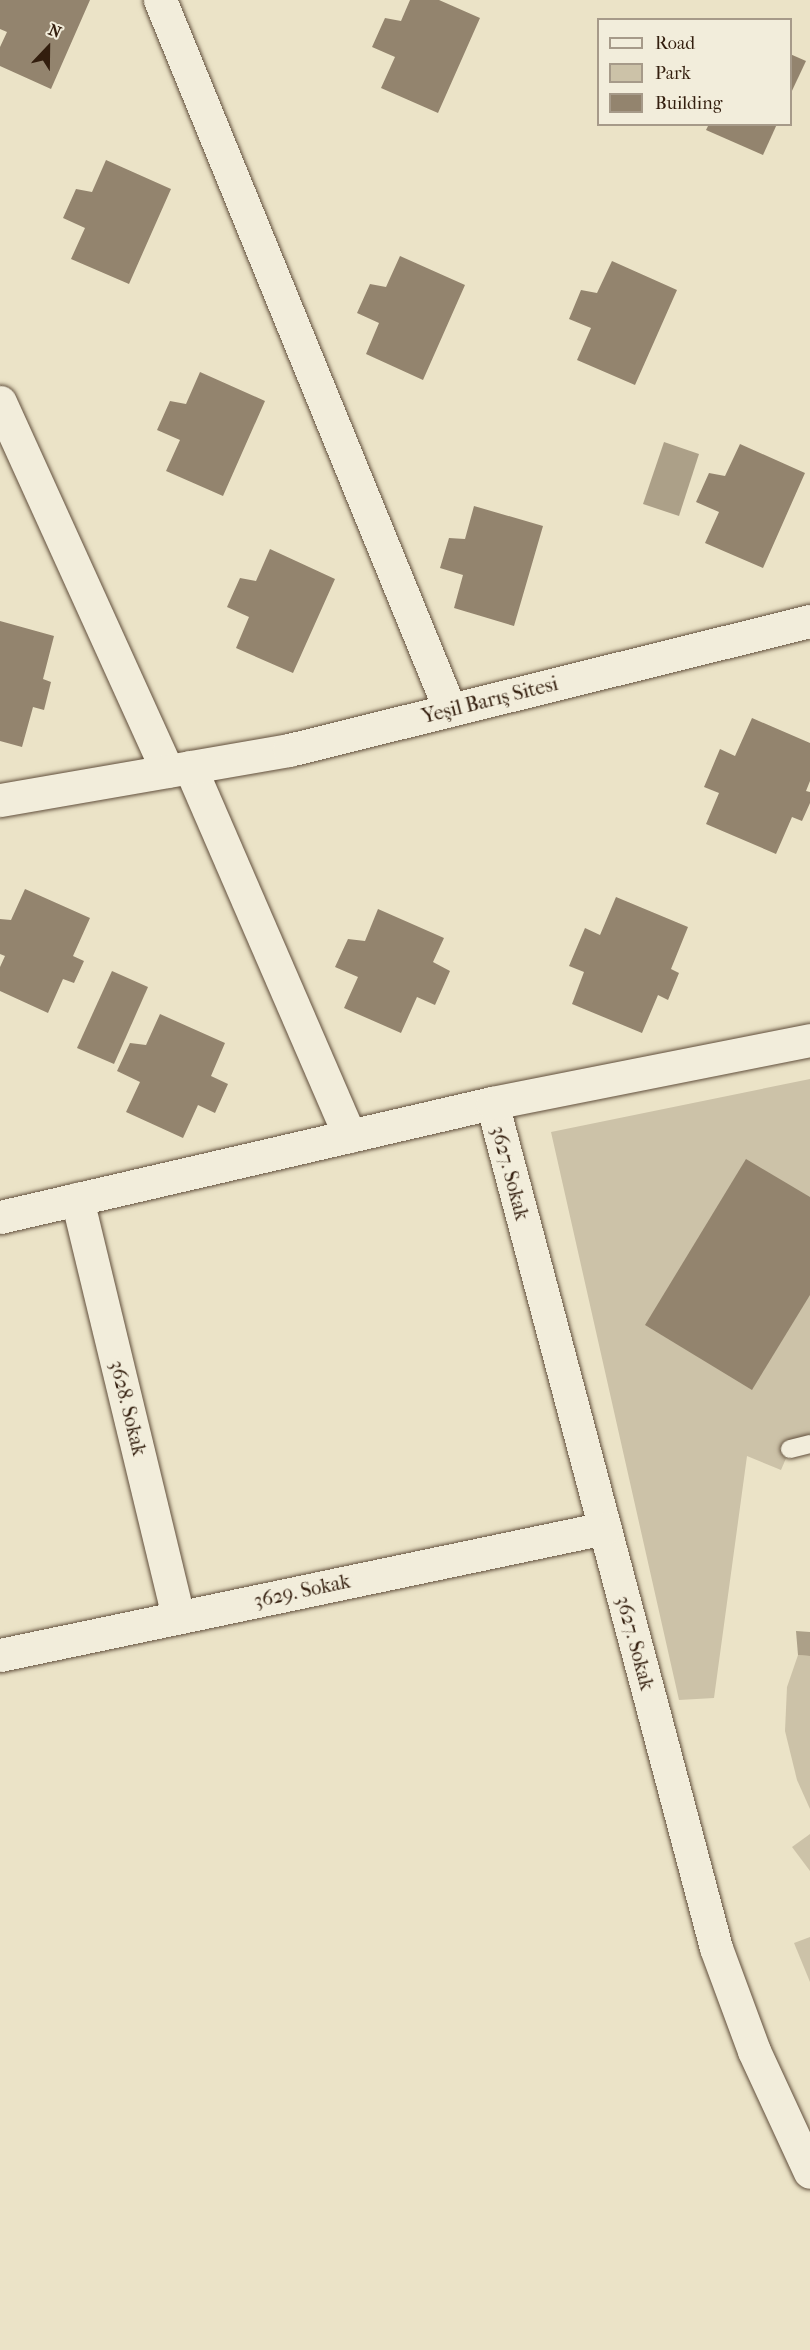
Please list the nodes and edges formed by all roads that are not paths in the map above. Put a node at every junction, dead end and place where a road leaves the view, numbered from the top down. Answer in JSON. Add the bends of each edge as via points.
{"nodes":[{"id":1,"x":160,"y":0,"type":"edge"},
{"id":2,"x":0,"y":402,"type":"edge"},
{"id":3,"x":810,"y":621,"type":"edge"},
{"id":4,"x":450,"y":710,"type":"junction"},
{"id":5,"x":179,"y":769,"type":"junction"},
{"id":6,"x":0,"y":800,"type":"edge"},
{"id":7,"x":810,"y":1040,"type":"edge"},
{"id":8,"x":492,"y":1103,"type":"junction"},
{"id":9,"x":350,"y":1136,"type":"junction"},
{"id":10,"x":77,"y":1199,"type":"junction"},
{"id":11,"x":0,"y":1216,"type":"edge"},
{"id":12,"x":810,"y":1444,"type":"edge"},
{"id":13,"x":790,"y":1449,"type":"dead end"},
{"id":14,"x":605,"y":1528,"type":"junction"},
{"id":15,"x":178,"y":1617,"type":"junction"},
{"id":16,"x":0,"y":1654,"type":"edge"},
{"id":17,"x":810,"y":2172,"type":"edge"}],
"edges":[{"from":1,"to":4,"type":"street"},
{"from":2,"to":5,"type":"street"},
{"from":3,"to":4,"type":"street","name":"Yeşil Barış Sitesi"},
{"from":4,"to":5,"type":"street","name":"Yeşil Barış Sitesi","via":[[289,750]]},
{"from":5,"to":6,"type":"street","name":"Yeşil Barış Sitesi"},
{"from":5,"to":9,"type":"street"},
{"from":7,"to":8,"type":"street"},
{"from":8,"to":9,"type":"street"},
{"from":8,"to":14,"type":"street","name":"3627. Sokak"},
{"from":9,"to":10,"type":"street"},
{"from":10,"to":11,"type":"street"},
{"from":10,"to":15,"type":"street","name":"3628. Sokak"},
{"from":12,"to":13,"type":"lane"},
{"from":14,"to":15,"type":"street","name":"3629. Sokak"},
{"from":14,"to":17,"type":"street","name":"3627. Sokak","via":[[716,1948],[754,2051]]},
{"from":15,"to":16,"type":"street","name":"3629. Sokak"}]}
